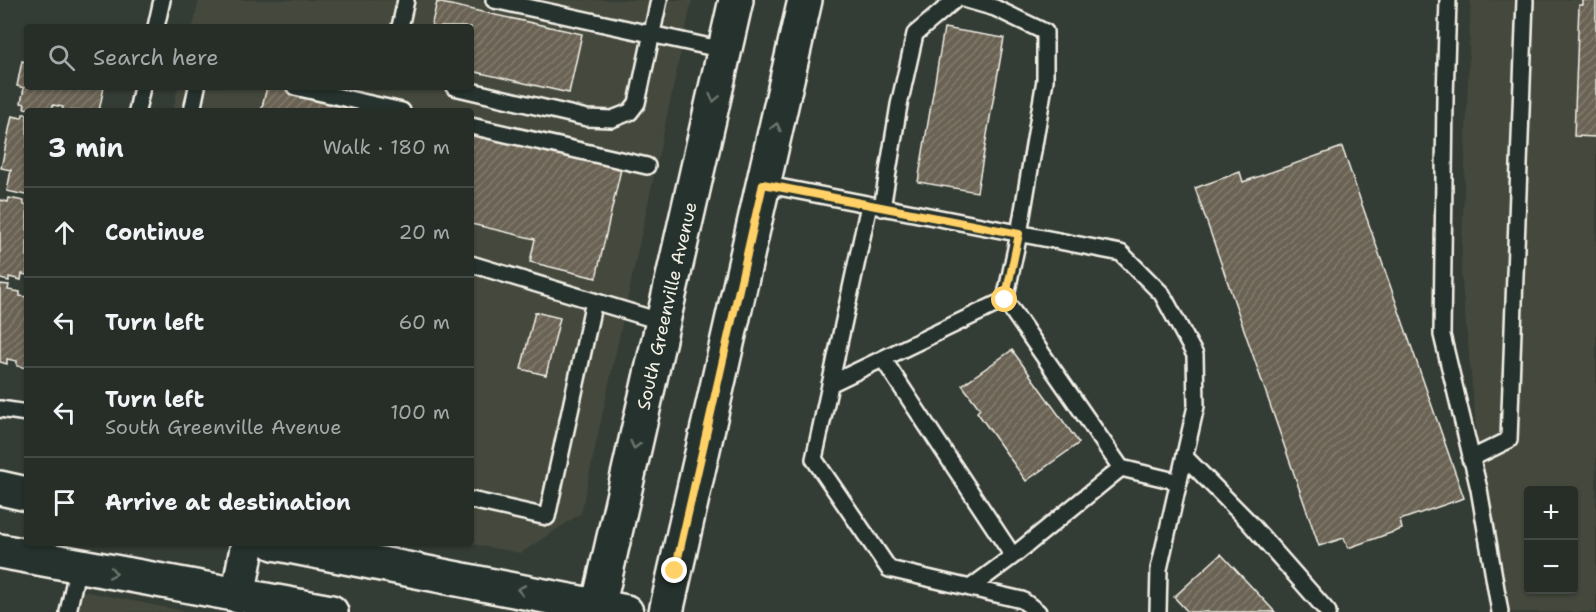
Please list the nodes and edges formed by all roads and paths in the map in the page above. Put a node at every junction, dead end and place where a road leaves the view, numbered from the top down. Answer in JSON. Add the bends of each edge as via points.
{"nodes":[{"id":1,"x":162,"y":0,"type":"edge"},
{"id":2,"x":406,"y":0,"type":"edge"},
{"id":3,"x":494,"y":0,"type":"edge"},
{"id":4,"x":659,"y":0,"type":"edge"},
{"id":5,"x":736,"y":0,"type":"edge"},
{"id":6,"x":805,"y":0,"type":"edge"},
{"id":7,"x":955,"y":0,"type":"edge"},
{"id":8,"x":967,"y":0,"type":"edge"},
{"id":9,"x":1448,"y":0,"type":"edge"},
{"id":10,"x":1525,"y":0,"type":"edge"},
{"id":11,"x":157,"y":24,"type":"edge"},
{"id":12,"x":401,"y":24,"type":"edge"},
{"id":13,"x":652,"y":34,"type":"junction"},
{"id":14,"x":724,"y":50,"type":"junction"},
{"id":15,"x":141,"y":90,"type":"edge"},
{"id":16,"x":196,"y":90,"type":"edge"},
{"id":17,"x":308,"y":90,"type":"edge"},
{"id":18,"x":467,"y":90,"type":"edge"},
{"id":19,"x":138,"y":108,"type":"edge"},
{"id":20,"x":193,"y":108,"type":"edge"},
{"id":21,"x":389,"y":108,"type":"edge"},
{"id":22,"x":474,"y":127,"type":"edge"},
{"id":23,"x":647,"y":166,"type":"dead end"},
{"id":24,"x":763,"y":184,"type":"junction"},
{"id":25,"x":875,"y":206,"type":"junction"},
{"id":26,"x":1019,"y":234,"type":"junction"},
{"id":27,"x":474,"y":265,"type":"edge"},
{"id":28,"x":1005,"y":300,"type":"junction"},
{"id":29,"x":594,"y":301,"type":"junction"},
{"id":30,"x":663,"y":322,"type":"junction"},
{"id":31,"x":883,"y":359,"type":"junction"},
{"id":32,"x":830,"y":384,"type":"junction"},
{"id":33,"x":0,"y":409,"type":"edge"},
{"id":34,"x":24,"y":413,"type":"edge"},
{"id":35,"x":1185,"y":457,"type":"junction"},
{"id":36,"x":1470,"y":459,"type":"junction"},
{"id":37,"x":1121,"y":468,"type":"junction"},
{"id":38,"x":1179,"y":482,"type":"junction"},
{"id":39,"x":0,"y":488,"type":"edge"},
{"id":40,"x":24,"y":493,"type":"edge"},
{"id":41,"x":474,"y":501,"type":"edge"},
{"id":42,"x":247,"y":546,"type":"edge"},
{"id":43,"x":289,"y":546,"type":"edge"},
{"id":44,"x":0,"y":551,"type":"edge"},
{"id":45,"x":1013,"y":556,"type":"junction"},
{"id":46,"x":78,"y":566,"type":"junction"},
{"id":47,"x":970,"y":588,"type":"junction"},
{"id":48,"x":236,"y":604,"type":"edge"},
{"id":49,"x":607,"y":610,"type":"edge"},
{"id":50,"x":68,"y":612,"type":"edge"},
{"id":51,"x":331,"y":612,"type":"edge"},
{"id":52,"x":666,"y":612,"type":"edge"},
{"id":53,"x":1038,"y":612,"type":"edge"},
{"id":54,"x":1158,"y":612,"type":"edge"},
{"id":55,"x":1328,"y":612,"type":"edge"},
{"id":56,"x":1500,"y":612,"type":"edge"}],
"edges":[{"from":1,"to":11,"type":"lane"},
{"from":2,"to":12,"type":"lane"},
{"from":3,"to":13,"type":"lane"},
{"from":4,"to":13,"type":"lane"},
{"from":5,"to":14,"type":"main road","name":"South Greenville Avenue"},
{"from":24,"to":6,"type":"main road","one_way":true},
{"from":7,"to":25,"type":"lane","via":[[915,34]]},
{"from":8,"to":26,"type":"lane","via":[[995,8],[1045,32],[1045,80]]},
{"from":9,"to":36,"type":"lane","via":[[1443,335]]},
{"from":10,"to":36,"type":"lane","via":[[1509,440]]},
{"from":13,"to":14,"type":"lane"},
{"from":13,"to":18,"type":"lane","via":[[637,103],[630,112],[612,119],[587,118]]},
{"from":14,"to":30,"type":"main road","name":"South Greenville Avenue","one_way":true},
{"from":15,"to":19,"type":"lane"},
{"from":16,"to":20,"type":"lane"},
{"from":17,"to":21,"type":"lane"},
{"from":22,"to":23,"type":"lane"},
{"from":24,"to":25,"type":"lane"},
{"from":24,"to":52,"type":"main road"},
{"from":25,"to":26,"type":"lane"},
{"from":25,"to":32,"type":"lane"},
{"from":26,"to":28,"type":"lane"},
{"from":26,"to":35,"type":"lane","via":[[1121,253],[1162,294],[1195,355],[1196,406]]},
{"from":27,"to":29,"type":"lane"},
{"from":28,"to":31,"type":"lane"},
{"from":28,"to":37,"type":"lane"},
{"from":29,"to":30,"type":"lane"},
{"from":29,"to":41,"type":"lane","via":[[547,517]]},
{"from":30,"to":49,"type":"main road","name":"South Greenville Avenue","one_way":true},
{"from":31,"to":32,"type":"lane"},
{"from":31,"to":45,"type":"lane"},
{"from":32,"to":47,"type":"lane","via":[[814,459],[889,569]]},
{"from":33,"to":34,"type":"lane"},
{"from":35,"to":38,"type":"lane"},
{"from":35,"to":55,"type":"lane"},
{"from":36,"to":56,"type":"lane","via":[[1479,489]]},
{"from":37,"to":38,"type":"lane"},
{"from":37,"to":45,"type":"lane"},
{"from":38,"to":54,"type":"lane","via":[[1159,570]]},
{"from":39,"to":40,"type":"main road"},
{"from":42,"to":48,"type":"main road"},
{"from":49,"to":43,"type":"main road","one_way":true},
{"from":44,"to":46,"type":"main road"},
{"from":45,"to":47,"type":"lane"},
{"from":46,"to":48,"type":"main road","one_way":true},
{"from":46,"to":50,"type":"lane"},
{"from":47,"to":53,"type":"lane","via":[[1022,600]]},
{"from":48,"to":51,"type":"main road"}]}
